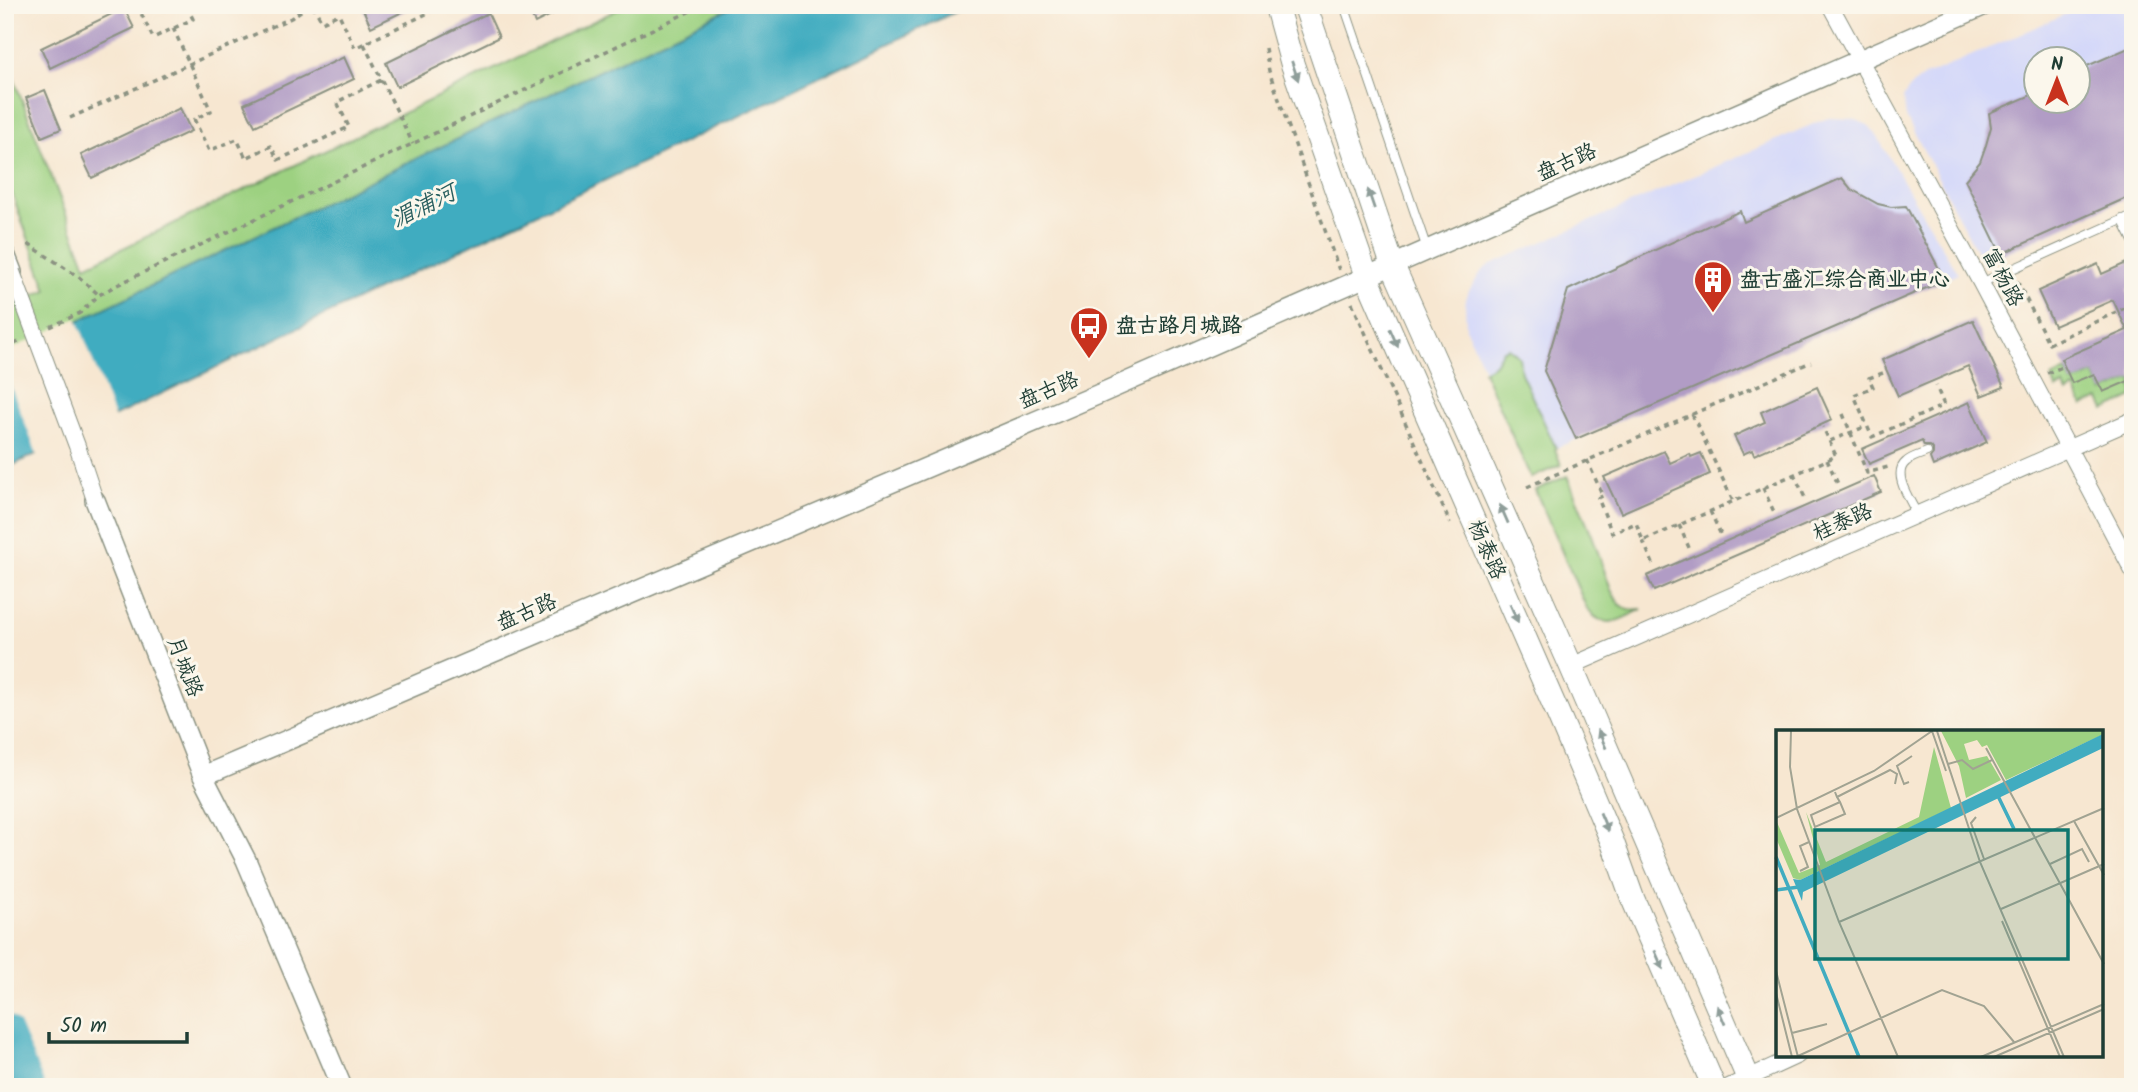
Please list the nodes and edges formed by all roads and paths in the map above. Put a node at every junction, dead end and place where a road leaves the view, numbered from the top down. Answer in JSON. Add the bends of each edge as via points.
{"nodes":[{"id":1,"x":138,"y":5,"type":"edge"},
{"id":2,"x":186,"y":5,"type":"edge"},
{"id":3,"x":311,"y":5,"type":"edge"},
{"id":4,"x":445,"y":5,"type":"edge"},
{"id":5,"x":703,"y":5,"type":"edge"},
{"id":6,"x":1276,"y":5,"type":"edge"},
{"id":7,"x":1305,"y":5,"type":"edge"},
{"id":8,"x":1344,"y":5,"type":"edge"},
{"id":9,"x":1830,"y":5,"type":"edge"},
{"id":10,"x":1985,"y":5,"type":"edge"},
{"id":11,"x":173,"y":29,"type":"junction"},
{"id":12,"x":364,"y":44,"type":"junction"},
{"id":13,"x":1860,"y":59,"type":"junction"},
{"id":14,"x":190,"y":64,"type":"junction"},
{"id":15,"x":382,"y":80,"type":"junction"},
{"id":16,"x":70,"y":118,"type":"dead end"},
{"id":17,"x":413,"y":144,"type":"junction"},
{"id":18,"x":2133,"y":215,"type":"edge"},
{"id":19,"x":2122,"y":219,"type":"junction"},
{"id":20,"x":2133,"y":242,"type":"edge"},
{"id":21,"x":28,"y":244,"type":"dead end"},
{"id":22,"x":1427,"y":249,"type":"junction"},
{"id":23,"x":8,"y":263,"type":"edge"},
{"id":24,"x":1392,"y":264,"type":"junction"},
{"id":25,"x":2011,"y":269,"type":"junction"},
{"id":26,"x":1366,"y":275,"type":"junction"},
{"id":27,"x":1981,"y":283,"type":"junction"},
{"id":28,"x":99,"y":295,"type":"junction"},
{"id":29,"x":2133,"y":304,"type":"edge"},
{"id":30,"x":43,"y":331,"type":"dead end"},
{"id":31,"x":30,"y":337,"type":"dead end"},
{"id":32,"x":5,"y":348,"type":"edge"},
{"id":33,"x":1811,"y":362,"type":"dead end"},
{"id":34,"x":2062,"y":367,"type":"dead end"},
{"id":35,"x":1883,"y":373,"type":"dead end"},
{"id":36,"x":2045,"y":374,"type":"dead end"},
{"id":37,"x":1936,"y":386,"type":"dead end"},
{"id":38,"x":1692,"y":414,"type":"junction"},
{"id":39,"x":1843,"y":414,"type":"dead end"},
{"id":40,"x":2133,"y":420,"type":"edge"},
{"id":41,"x":1867,"y":426,"type":"junction"},
{"id":42,"x":1823,"y":427,"type":"dead end"},
{"id":43,"x":1851,"y":433,"type":"junction"},
{"id":44,"x":1830,"y":442,"type":"junction"},
{"id":45,"x":2067,"y":448,"type":"junction"},
{"id":46,"x":1927,"y":452,"type":"dead end"},
{"id":47,"x":1587,"y":460,"type":"junction"},
{"id":48,"x":1827,"y":460,"type":"junction"},
{"id":49,"x":1872,"y":471,"type":"dead end"},
{"id":50,"x":1794,"y":474,"type":"junction"},
{"id":51,"x":1838,"y":484,"type":"dead end"},
{"id":52,"x":1527,"y":487,"type":"dead end"},
{"id":53,"x":1763,"y":488,"type":"junction"},
{"id":54,"x":95,"y":499,"type":"joint"},
{"id":55,"x":1806,"y":500,"type":"dead end"},
{"id":56,"x":1733,"y":501,"type":"junction"},
{"id":57,"x":1710,"y":511,"type":"junction"},
{"id":58,"x":1775,"y":514,"type":"dead end"},
{"id":59,"x":1917,"y":514,"type":"junction"},
{"id":60,"x":1678,"y":525,"type":"junction"},
{"id":61,"x":1721,"y":536,"type":"dead end"},
{"id":62,"x":1643,"y":541,"type":"junction"},
{"id":63,"x":1690,"y":550,"type":"dead end"},
{"id":64,"x":1654,"y":566,"type":"dead end"},
{"id":65,"x":2133,"y":571,"type":"edge"},
{"id":66,"x":1571,"y":666,"type":"junction"},
{"id":67,"x":203,"y":776,"type":"junction"},
{"id":68,"x":1794,"y":1057,"type":"edge"},
{"id":69,"x":1743,"y":1084,"type":"edge"},
{"id":70,"x":342,"y":1087,"type":"edge"},
{"id":71,"x":1714,"y":1087,"type":"edge"}],
"edges":[{"from":1,"to":11,"type":"path","via":[[153,38]]},
{"from":2,"to":11,"type":"path","via":[[193,19]]},
{"from":3,"to":12,"type":"path","via":[[322,22],[339,14],[355,48]]},
{"from":3,"to":14,"type":"path"},
{"from":4,"to":12,"type":"path"},
{"from":5,"to":17,"type":"path"},
{"from":6,"to":26,"type":"main road","name":"杨泰路","one_way":true},
{"from":24,"to":7,"type":"main road","name":"杨泰路","one_way":true},
{"from":8,"to":22,"type":"lane"},
{"from":9,"to":13,"type":"street","name":"富杨路"},
{"from":10,"to":13,"type":"street","name":"盘古路"},
{"from":11,"to":14,"type":"path"},
{"from":12,"to":15,"type":"path"},
{"from":13,"to":22,"type":"street","name":"盘古路"},
{"from":13,"to":27,"type":"street","name":"富杨路"},
{"from":14,"to":15,"type":"path","via":[[211,111],[194,119],[209,151],[237,139],[246,158],[271,146],[278,160],[349,127],[337,102]]},
{"from":14,"to":16,"type":"path"},
{"from":15,"to":17,"type":"path"},
{"from":17,"to":28,"type":"path"},
{"from":18,"to":19,"type":"lane"},
{"from":19,"to":20,"type":"lane"},
{"from":19,"to":25,"type":"lane"},
{"from":21,"to":28,"type":"path"},
{"from":22,"to":24,"type":"street","name":"盘古路"},
{"from":23,"to":54,"type":"street","name":"月城路","bridge":true},
{"from":24,"to":26,"type":"street","name":"盘古路"},
{"from":66,"to":24,"type":"main road","name":"杨泰路","one_way":true},
{"from":25,"to":27,"type":"lane"},
{"from":25,"to":29,"type":"path","via":[[2049,344]]},
{"from":26,"to":67,"type":"street","name":"盘古路","via":[[1097,395]]},
{"from":26,"to":71,"type":"main road","name":"杨泰路","one_way":true},
{"from":27,"to":45,"type":"street","name":"富杨路"},
{"from":28,"to":30,"type":"path","via":[[80,313]]},
{"from":31,"to":32,"type":"path"},
{"from":33,"to":38,"type":"path"},
{"from":34,"to":36,"type":"path"},
{"from":35,"to":41,"type":"path","via":[[1870,378],[1873,387],[1854,396]]},
{"from":37,"to":41,"type":"path","via":[[1944,405],[1872,437]]},
{"from":38,"to":47,"type":"path"},
{"from":38,"to":56,"type":"path"},
{"from":39,"to":43,"type":"path"},
{"from":40,"to":45,"type":"street","name":"桂泰路"},
{"from":41,"to":43,"type":"path"},
{"from":42,"to":44,"type":"path"},
{"from":43,"to":44,"type":"path"},
{"from":43,"to":49,"type":"path","via":[[1867,473]]},
{"from":44,"to":48,"type":"path","via":[[1836,456]]},
{"from":45,"to":59,"type":"street","name":"桂泰路"},
{"from":45,"to":65,"type":"street","name":"富杨路"},
{"from":46,"to":59,"type":"lane","via":[[1907,461],[1900,473]]},
{"from":47,"to":52,"type":"path"},
{"from":47,"to":62,"type":"path","via":[[1612,533],[1636,523]]},
{"from":48,"to":50,"type":"path"},
{"from":48,"to":51,"type":"path"},
{"from":50,"to":53,"type":"path"},
{"from":50,"to":55,"type":"path"},
{"from":53,"to":56,"type":"path"},
{"from":53,"to":58,"type":"path"},
{"from":54,"to":67,"type":"street","name":"月城路"},
{"from":56,"to":57,"type":"path"},
{"from":57,"to":60,"type":"path"},
{"from":57,"to":61,"type":"path"},
{"from":59,"to":66,"type":"street","name":"桂泰路"},
{"from":60,"to":62,"type":"path"},
{"from":60,"to":63,"type":"path"},
{"from":62,"to":64,"type":"path"},
{"from":69,"to":66,"type":"main road","name":"杨泰路","one_way":true},
{"from":67,"to":70,"type":"street","name":"月城路","via":[[246,860]]},
{"from":68,"to":69,"type":"street"}]}
